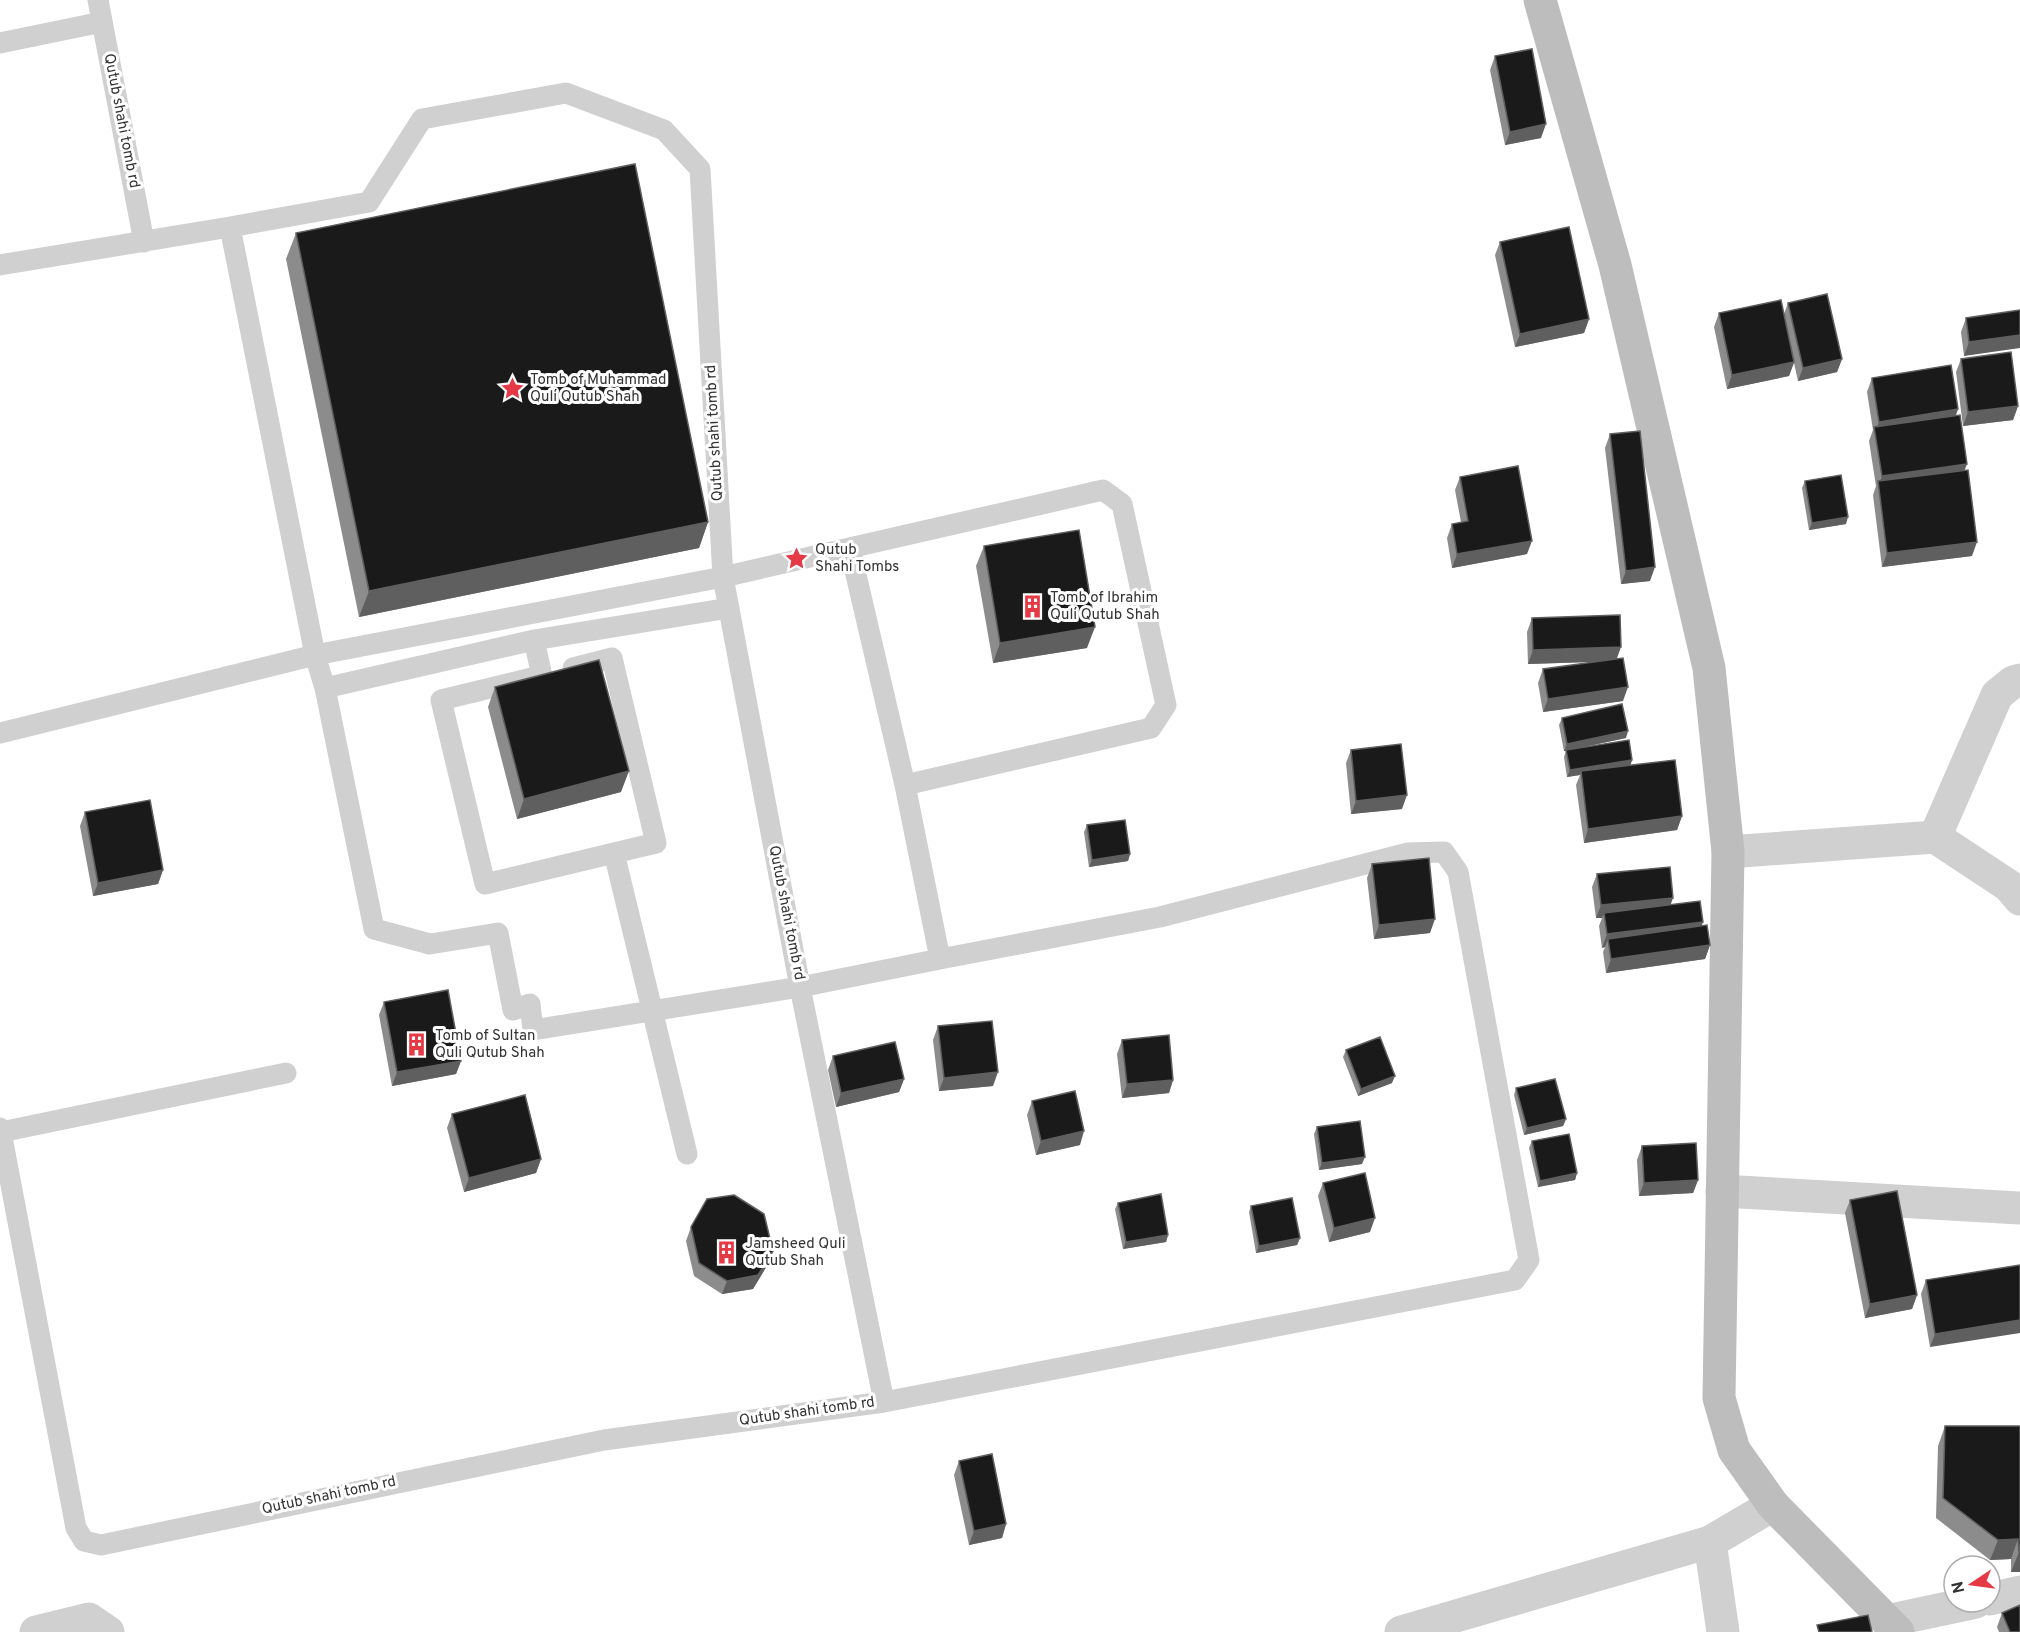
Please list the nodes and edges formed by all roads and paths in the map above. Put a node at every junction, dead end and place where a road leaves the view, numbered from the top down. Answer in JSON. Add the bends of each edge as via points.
{"nodes":[{"id":1,"x":98,"y":0,"type":"edge"},
{"id":2,"x":1540,"y":0,"type":"edge"},
{"id":3,"x":102,"y":22,"type":"junction"},
{"id":4,"x":0,"y":43,"type":"edge"},
{"id":5,"x":230,"y":228,"type":"junction"},
{"id":6,"x":144,"y":242,"type":"junction"},
{"id":7,"x":0,"y":265,"type":"edge"},
{"id":8,"x":850,"y":549,"type":"junction"},
{"id":9,"x":723,"y":577,"type":"junction"},
{"id":10,"x":729,"y":608,"type":"junction"},
{"id":11,"x":534,"y":640,"type":"junction"},
{"id":12,"x":315,"y":655,"type":"junction"},
{"id":13,"x":542,"y":676,"type":"junction"},
{"id":14,"x":2020,"y":680,"type":"edge"},
{"id":15,"x":325,"y":688,"type":"junction"},
{"id":16,"x":0,"y":733,"type":"edge"},
{"id":17,"x":905,"y":785,"type":"junction"},
{"id":18,"x":1935,"y":837,"type":"junction"},
{"id":19,"x":1728,"y":852,"type":"junction"},
{"id":20,"x":615,"y":853,"type":"junction"},
{"id":21,"x":2020,"y":899,"type":"edge"},
{"id":22,"x":940,"y":959,"type":"junction"},
{"id":23,"x":800,"y":987,"type":"junction"},
{"id":24,"x":652,"y":1011,"type":"junction"},
{"id":25,"x":286,"y":1073,"type":"dead end"},
{"id":26,"x":0,"y":1130,"type":"edge"},
{"id":27,"x":687,"y":1154,"type":"dead end"},
{"id":28,"x":1722,"y":1191,"type":"junction"},
{"id":29,"x":2020,"y":1208,"type":"edge"},
{"id":30,"x":884,"y":1402,"type":"junction"},
{"id":31,"x":1773,"y":1504,"type":"junction"},
{"id":32,"x":1710,"y":1542,"type":"junction"},
{"id":33,"x":2020,"y":1592,"type":"edge"},
{"id":34,"x":2002,"y":1596,"type":"edge"},
{"id":35,"x":1942,"y":1612,"type":"edge"},
{"id":36,"x":1466,"y":1623,"type":"edge"},
{"id":37,"x":1893,"y":1627,"type":"edge"},
{"id":38,"x":36,"y":1632,"type":"edge"},
{"id":39,"x":108,"y":1632,"type":"edge"},
{"id":40,"x":1401,"y":1632,"type":"edge"},
{"id":41,"x":1723,"y":1632,"type":"edge"}],
"edges":[{"from":1,"to":3,"type":"lane","name":"Qutub shahi tomb rd"},
{"from":2,"to":19,"type":"street","via":[[1615,265],[1709,668]]},
{"from":3,"to":4,"type":"lane"},
{"from":3,"to":6,"type":"lane","name":"Qutub shahi tomb rd"},
{"from":5,"to":6,"type":"lane","name":"Qutub shahi tomb rd"},
{"from":5,"to":9,"type":"lane","name":"Qutub shahi tomb rd","via":[[369,202],[422,119],[566,93],[664,130],[700,169]]},
{"from":5,"to":12,"type":"lane"},
{"from":6,"to":7,"type":"lane","name":"Qutub shahi tomb rd"},
{"from":8,"to":9,"type":"lane"},
{"from":8,"to":17,"type":"lane"},
{"from":8,"to":17,"type":"lane","via":[[1103,490],[1122,504],[1166,705],[1151,728]]},
{"from":9,"to":10,"type":"lane","name":"Qutub shahi tomb rd"},
{"from":9,"to":12,"type":"lane"},
{"from":10,"to":11,"type":"lane"},
{"from":10,"to":23,"type":"lane","name":"Qutub shahi tomb rd"},
{"from":11,"to":13,"type":"lane"},
{"from":11,"to":15,"type":"lane"},
{"from":12,"to":15,"type":"lane"},
{"from":12,"to":16,"type":"lane"},
{"from":13,"to":20,"type":"lane","via":[[612,658],[656,843]]},
{"from":13,"to":20,"type":"lane","via":[[441,700],[485,884]]},
{"from":14,"to":18,"type":"street","via":[[1997,695]]},
{"from":15,"to":24,"type":"lane","via":[[374,929],[429,944],[498,933],[513,1010],[530,1004],[533,1030]]},
{"from":17,"to":22,"type":"lane"},
{"from":18,"to":19,"type":"street"},
{"from":18,"to":21,"type":"street","via":[[2009,886]]},
{"from":19,"to":28,"type":"street"},
{"from":20,"to":24,"type":"lane"},
{"from":22,"to":23,"type":"lane"},
{"from":22,"to":30,"type":"lane","via":[[1160,917],[1408,853],[1444,852],[1458,872],[1529,1260],[1515,1280]]},
{"from":23,"to":24,"type":"lane"},
{"from":23,"to":30,"type":"lane","name":"Qutub shahi tomb rd"},
{"from":24,"to":27,"type":"lane"},
{"from":25,"to":26,"type":"lane"},
{"from":26,"to":30,"type":"lane","name":"Qutub shahi tomb rd","via":[[76,1528],[84,1541],[101,1545],[604,1440]]},
{"from":28,"to":29,"type":"street"},
{"from":28,"to":31,"type":"street","via":[[1719,1398],[1734,1450]]},
{"from":31,"to":32,"type":"street"},
{"from":31,"to":37,"type":"street"},
{"from":32,"to":36,"type":"street"},
{"from":32,"to":41,"type":"street"},
{"from":33,"to":34,"type":"street"},
{"from":35,"to":37,"type":"street"},
{"from":36,"to":40,"type":"street"},
{"from":38,"to":39,"type":"street","via":[[89,1619]]}]}
